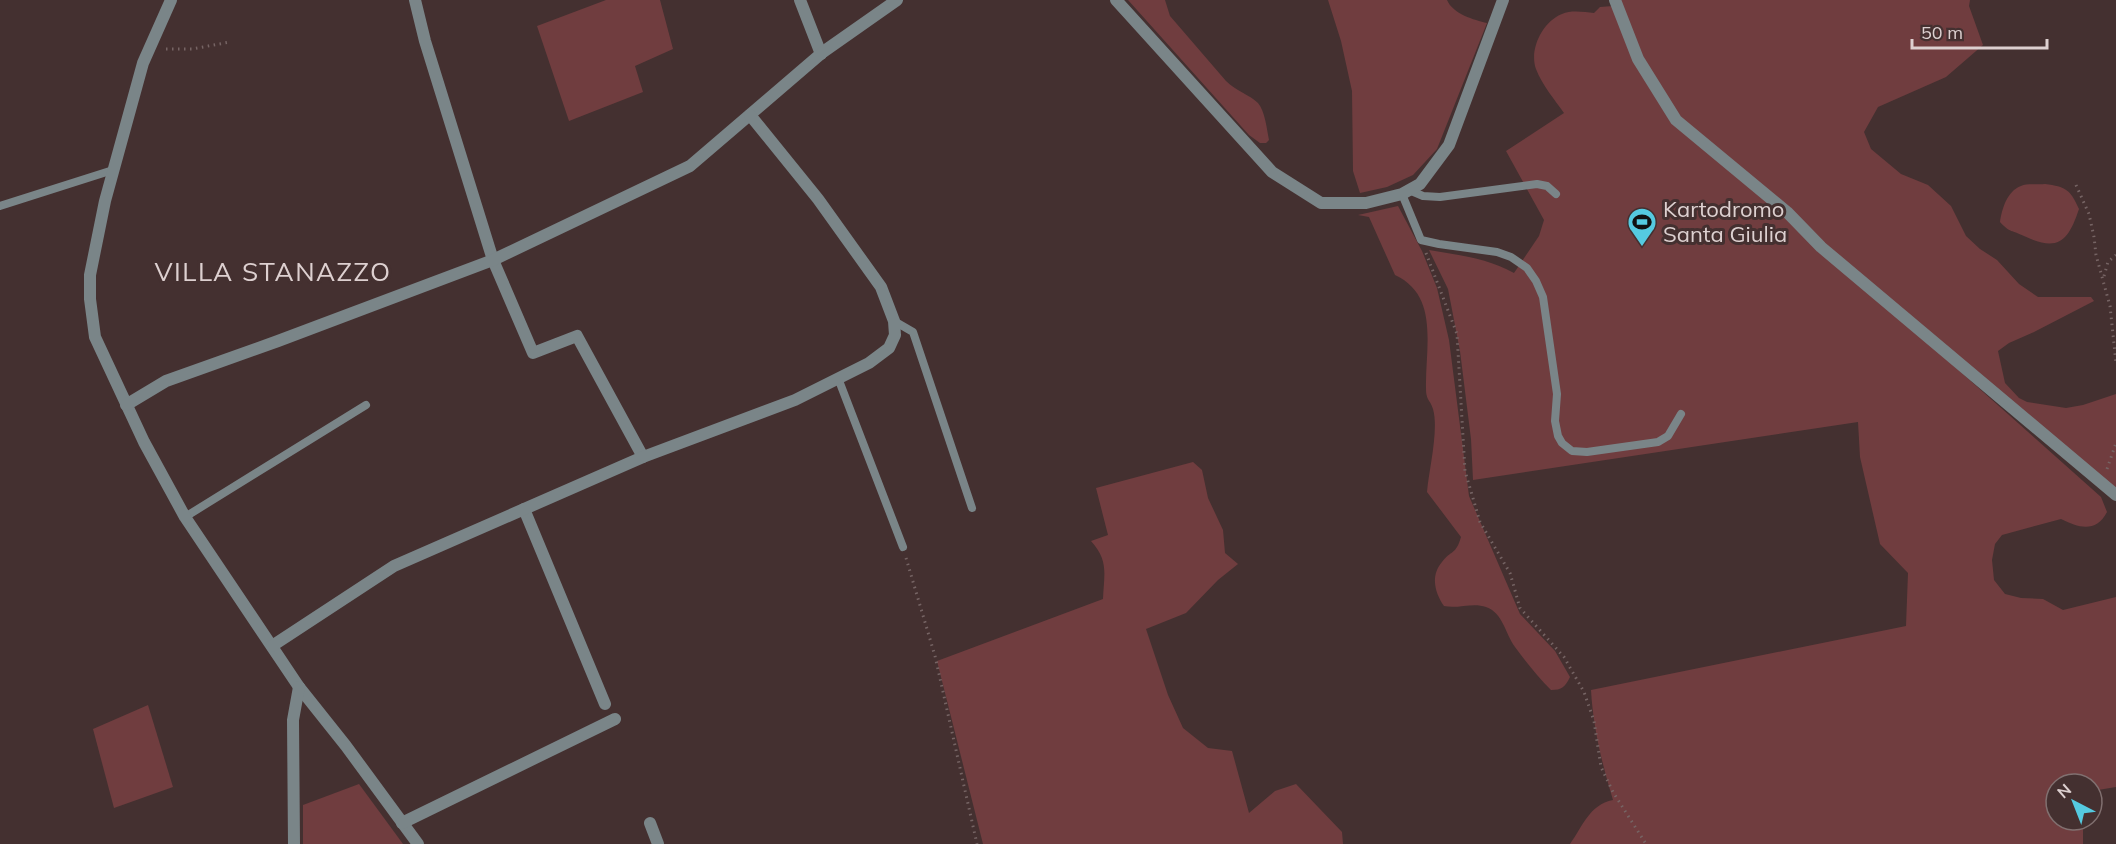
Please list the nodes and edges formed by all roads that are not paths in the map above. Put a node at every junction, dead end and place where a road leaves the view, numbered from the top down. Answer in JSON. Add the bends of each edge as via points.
{"nodes":[{"id":1,"x":171,"y":0,"type":"edge"},
{"id":2,"x":415,"y":0,"type":"edge"},
{"id":3,"x":801,"y":0,"type":"edge"},
{"id":4,"x":897,"y":0,"type":"edge"},
{"id":5,"x":1116,"y":0,"type":"edge"},
{"id":6,"x":1503,"y":0,"type":"edge"},
{"id":7,"x":1615,"y":0,"type":"edge"},
{"id":8,"x":821,"y":54,"type":"junction"},
{"id":9,"x":750,"y":115,"type":"junction"},
{"id":10,"x":113,"y":170,"type":"junction"},
{"id":11,"x":1406,"y":192,"type":"junction"},
{"id":12,"x":1556,"y":194,"type":"dead end"},
{"id":13,"x":0,"y":206,"type":"edge"},
{"id":14,"x":493,"y":260,"type":"junction"},
{"id":15,"x":894,"y":321,"type":"junction"},
{"id":16,"x":838,"y":378,"type":"junction"},
{"id":17,"x":126,"y":405,"type":"junction"},
{"id":18,"x":366,"y":405,"type":"dead end"},
{"id":19,"x":1681,"y":414,"type":"dead end"},
{"id":20,"x":643,"y":457,"type":"junction"},
{"id":21,"x":2116,"y":495,"type":"edge"},
{"id":22,"x":972,"y":508,"type":"dead end"},
{"id":23,"x":524,"y":509,"type":"junction"},
{"id":24,"x":186,"y":517,"type":"junction"},
{"id":25,"x":903,"y":547,"type":"road end"},
{"id":26,"x":272,"y":646,"type":"junction"},
{"id":27,"x":299,"y":687,"type":"junction"},
{"id":28,"x":605,"y":704,"type":"dead end"},
{"id":29,"x":615,"y":719,"type":"dead end"},
{"id":30,"x":402,"y":823,"type":"junction"},
{"id":31,"x":650,"y":823,"type":"dead end"},
{"id":32,"x":294,"y":844,"type":"edge"},
{"id":33,"x":418,"y":844,"type":"edge"},
{"id":34,"x":658,"y":844,"type":"edge"}],
"edges":[{"from":1,"to":10,"type":"street","via":[[143,63]]},
{"from":2,"to":14,"type":"street"},
{"from":3,"to":8,"type":"street"},
{"from":4,"to":8,"type":"street"},
{"from":5,"to":11,"type":"street","via":[[1272,172],[1321,203],[1366,203]]},
{"from":6,"to":11,"type":"street","via":[[1449,145],[1420,184]]},
{"from":7,"to":21,"type":"street","via":[[1638,59],[1676,120]]},
{"from":8,"to":9,"type":"street"},
{"from":9,"to":14,"type":"street","via":[[690,166]]},
{"from":9,"to":15,"type":"street","via":[[818,199],[881,287]]},
{"from":10,"to":13,"type":"lane"},
{"from":10,"to":17,"type":"street","via":[[90,275],[90,299],[95,337]]},
{"from":11,"to":12,"type":"lane","via":[[1442,197],[1537,184]]},
{"from":11,"to":19,"type":"lane","via":[[1421,240],[1497,252],[1527,268],[1536,281],[1543,297],[1557,394],[1555,421],[1562,443],[1572,451],[1587,452],[1658,442],[1668,436]]},
{"from":14,"to":17,"type":"street","via":[[166,381]]},
{"from":14,"to":20,"type":"street","via":[[533,352],[577,336]]},
{"from":15,"to":16,"type":"street","via":[[895,335],[889,348]]},
{"from":15,"to":22,"type":"lane","via":[[913,332]]},
{"from":16,"to":20,"type":"street","via":[[795,400]]},
{"from":16,"to":25,"type":"lane"},
{"from":17,"to":24,"type":"street"},
{"from":18,"to":24,"type":"lane"},
{"from":20,"to":23,"type":"street"},
{"from":23,"to":26,"type":"street","via":[[394,566]]},
{"from":23,"to":28,"type":"street"},
{"from":24,"to":26,"type":"street"},
{"from":26,"to":27,"type":"street"},
{"from":27,"to":30,"type":"street"},
{"from":27,"to":32,"type":"street","via":[[293,720]]},
{"from":29,"to":30,"type":"street"},
{"from":30,"to":33,"type":"street"},
{"from":31,"to":34,"type":"street"}]}
